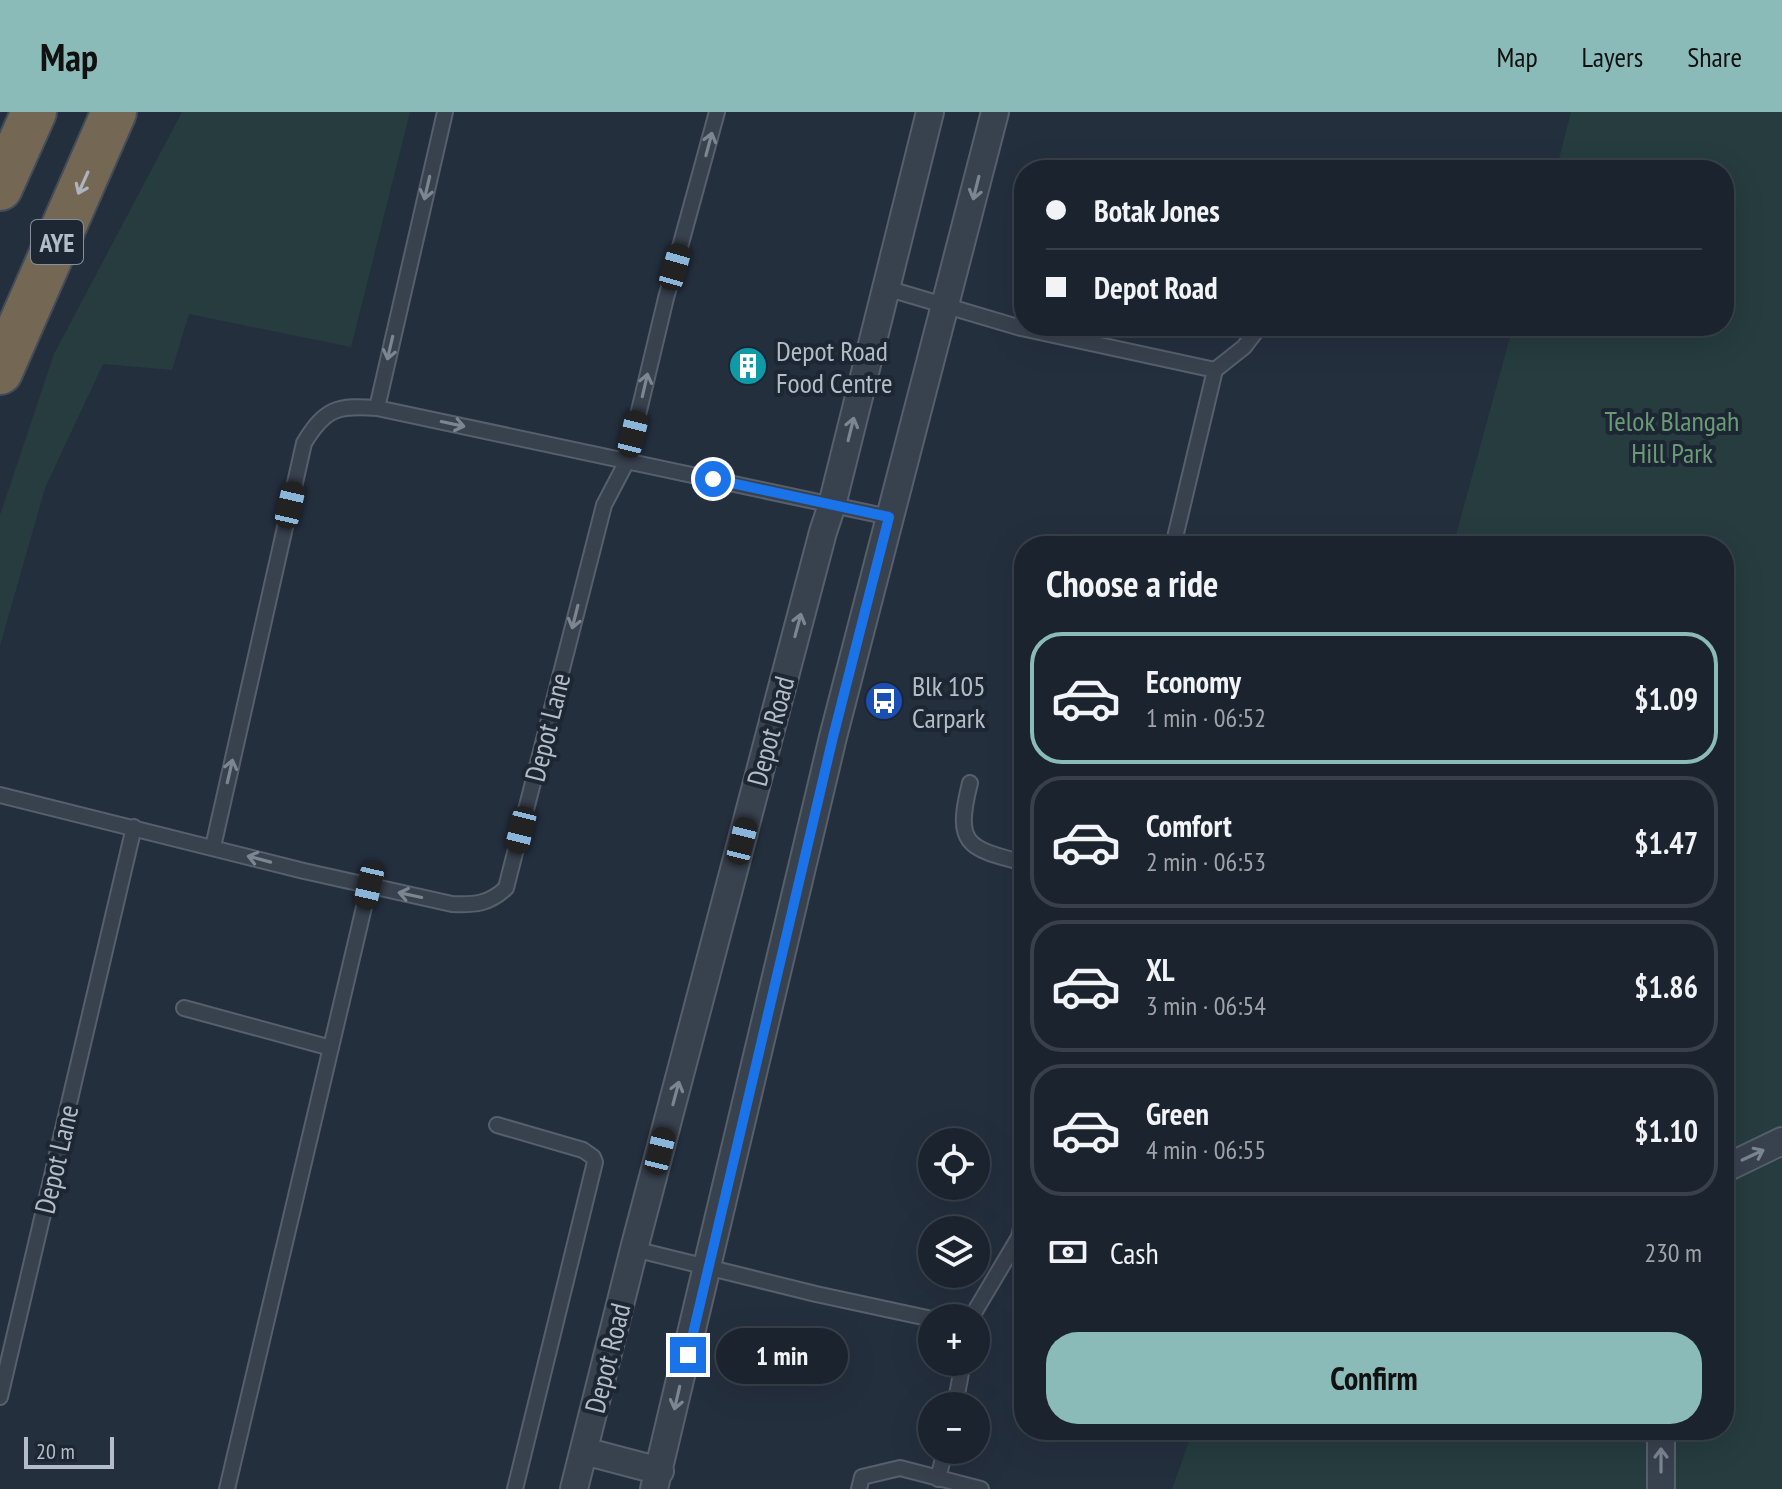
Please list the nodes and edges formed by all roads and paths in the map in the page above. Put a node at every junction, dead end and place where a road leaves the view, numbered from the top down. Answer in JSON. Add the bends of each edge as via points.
{"nodes":[{"id":1,"x":34,"y":112,"type":"edge"},
{"id":2,"x":114,"y":112,"type":"edge"},
{"id":3,"x":445,"y":112,"type":"edge"},
{"id":4,"x":717,"y":112,"type":"edge"},
{"id":5,"x":930,"y":112,"type":"edge"},
{"id":6,"x":995,"y":112,"type":"edge"},
{"id":7,"x":0,"y":188,"type":"edge"},
{"id":8,"x":886,"y":288,"type":"junction"},
{"id":9,"x":945,"y":304,"type":"junction"},
{"id":10,"x":1014,"y":326,"type":"edge"},
{"id":11,"x":1058,"y":336,"type":"edge"},
{"id":12,"x":1252,"y":336,"type":"edge"},
{"id":13,"x":1215,"y":370,"type":"junction"},
{"id":14,"x":0,"y":372,"type":"edge"},
{"id":15,"x":377,"y":408,"type":"junction"},
{"id":16,"x":627,"y":461,"type":"junction"},
{"id":17,"x":832,"y":505,"type":"junction"},
{"id":18,"x":889,"y":517,"type":"junction"},
{"id":19,"x":1175,"y":536,"type":"edge"},
{"id":20,"x":970,"y":783,"type":"dead end"},
{"id":21,"x":0,"y":795,"type":"edge"},
{"id":22,"x":134,"y":827,"type":"junction"},
{"id":23,"x":213,"y":847,"type":"junction"},
{"id":24,"x":1014,"y":860,"type":"edge"},
{"id":25,"x":369,"y":886,"type":"junction"},
{"id":26,"x":184,"y":1008,"type":"dead end"},
{"id":27,"x":331,"y":1048,"type":"junction"},
{"id":28,"x":497,"y":1125,"type":"dead end"},
{"id":29,"x":1782,"y":1141,"type":"edge"},
{"id":30,"x":1734,"y":1164,"type":"edge"},
{"id":31,"x":1014,"y":1245,"type":"edge"},
{"id":32,"x":634,"y":1249,"type":"junction"},
{"id":33,"x":708,"y":1267,"type":"junction"},
{"id":34,"x":979,"y":1304,"type":"edge"},
{"id":35,"x":918,"y":1316,"type":"edge"},
{"id":36,"x":0,"y":1397,"type":"edge"},
{"id":37,"x":1661,"y":1440,"type":"edge"},
{"id":38,"x":584,"y":1451,"type":"junction"},
{"id":39,"x":942,"y":1464,"type":"edge"},
{"id":40,"x":938,"y":1479,"type":"junction"},
{"id":41,"x":657,"y":1480,"type":"edge"},
{"id":42,"x":227,"y":1489,"type":"edge"},
{"id":43,"x":515,"y":1489,"type":"edge"},
{"id":44,"x":574,"y":1489,"type":"edge"},
{"id":45,"x":859,"y":1489,"type":"edge"},
{"id":46,"x":981,"y":1489,"type":"edge"},
{"id":47,"x":1661,"y":1489,"type":"edge"}],
"edges":[{"from":1,"to":7,"type":"highway"},
{"from":2,"to":14,"type":"highway","number":"AYE","one_way":true},
{"from":3,"to":15,"type":"lane","one_way":true},
{"from":16,"to":4,"type":"lane","name":"Depot Lane","one_way":true},
{"from":5,"to":8,"type":"street","name":"Depot Road"},
{"from":6,"to":9,"type":"street","one_way":true},
{"from":8,"to":9,"type":"lane"},
{"from":17,"to":8,"type":"street","name":"Depot Road","one_way":true},
{"from":9,"to":10,"type":"lane"},
{"from":9,"to":18,"type":"street"},
{"from":11,"to":13,"type":"lane"},
{"from":12,"to":13,"type":"lane"},
{"from":13,"to":19,"type":"lane"},
{"from":15,"to":16,"type":"lane","one_way":true},
{"from":23,"to":15,"type":"lane","one_way":true,"via":[[304,443],[318,421],[346,406]]},
{"from":16,"to":17,"type":"lane"},
{"from":16,"to":25,"type":"lane","name":"Depot Lane","one_way":true,"via":[[604,505],[506,888],[476,905]]},
{"from":17,"to":18,"type":"lane"},
{"from":32,"to":17,"type":"street","name":"Depot Road","one_way":true},
{"from":18,"to":33,"type":"street"},
{"from":20,"to":24,"type":"lane","via":[[963,813],[967,840],[979,851]]},
{"from":21,"to":22,"type":"lane","name":"Depot Lane"},
{"from":22,"to":23,"type":"lane","name":"Depot Lane"},
{"from":22,"to":36,"type":"lane","name":"Depot Lane"},
{"from":25,"to":23,"type":"lane","name":"Depot Lane","one_way":true},
{"from":25,"to":27,"type":"lane"},
{"from":26,"to":27,"type":"lane"},
{"from":27,"to":42,"type":"lane"},
{"from":28,"to":43,"type":"lane","via":[[583,1150],[595,1162]]},
{"from":30,"to":29,"type":"street","one_way":true},
{"from":31,"to":34,"type":"lane"},
{"from":32,"to":33,"type":"lane"},
{"from":32,"to":38,"type":"street","name":"Depot Road"},
{"from":33,"to":35,"type":"lane"},
{"from":33,"to":41,"type":"street","one_way":true},
{"from":47,"to":37,"type":"street","one_way":true},
{"from":38,"to":41,"type":"street"},
{"from":38,"to":44,"type":"street","name":"Depot Road"},
{"from":39,"to":40,"type":"lane"},
{"from":40,"to":45,"type":"lane","via":[[900,1468],[862,1477]]},
{"from":40,"to":46,"type":"lane"}]}
